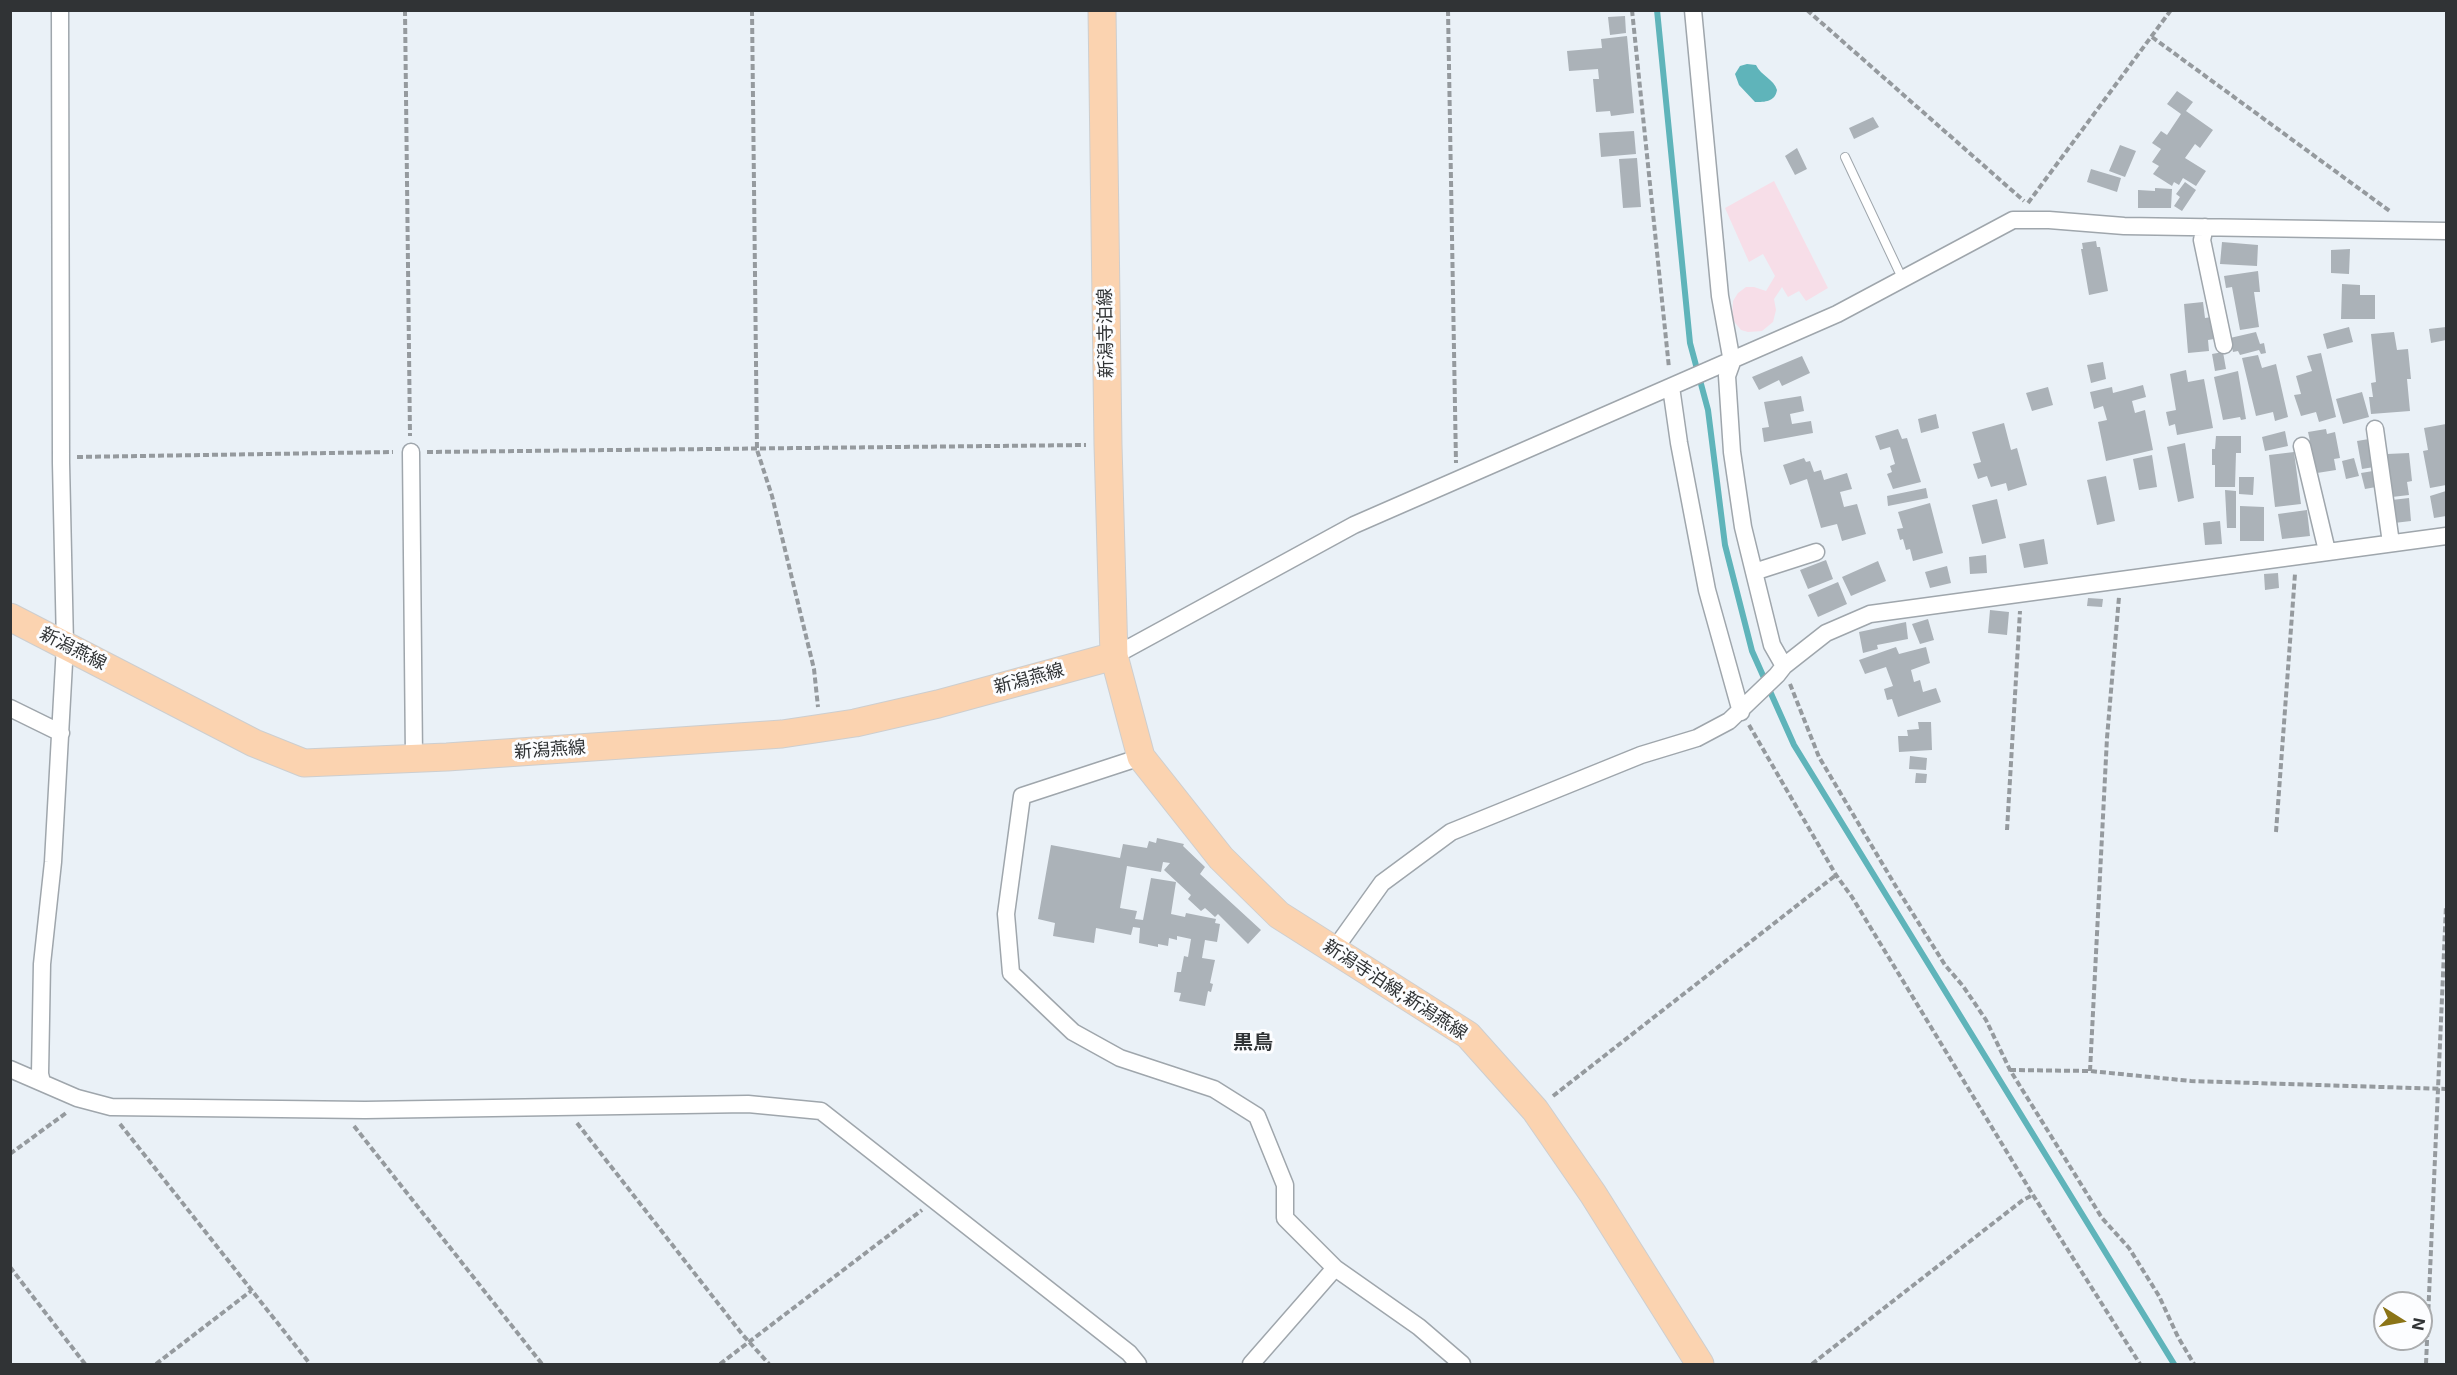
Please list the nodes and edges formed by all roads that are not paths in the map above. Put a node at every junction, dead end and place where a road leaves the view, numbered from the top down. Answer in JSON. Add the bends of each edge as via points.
{"nodes":[{"id":1,"x":60,"y":10,"type":"edge"},
{"id":2,"x":1102,"y":10,"type":"edge"},
{"id":3,"x":1693,"y":10,"type":"edge"},
{"id":4,"x":1845,"y":157,"type":"dead end"},
{"id":5,"x":2205,"y":227,"type":"junction"},
{"id":6,"x":2446,"y":231,"type":"edge"},
{"id":7,"x":1903,"y":280,"type":"junction"},
{"id":8,"x":2224,"y":345,"type":"dead end"},
{"id":9,"x":1726,"y":364,"type":"junction"},
{"id":10,"x":1676,"y":385,"type":"junction"},
{"id":11,"x":2376,"y":429,"type":"dead end"},
{"id":12,"x":2301,"y":446,"type":"dead end"},
{"id":13,"x":411,"y":452,"type":"road end"},
{"id":14,"x":2446,"y":536,"type":"edge"},
{"id":15,"x":2391,"y":543,"type":"junction"},
{"id":16,"x":2327,"y":551,"type":"junction"},
{"id":17,"x":1816,"y":552,"type":"dead end"},
{"id":18,"x":1754,"y":572,"type":"junction"},
{"id":19,"x":10,"y":617,"type":"edge"},
{"id":20,"x":65,"y":645,"type":"junction"},
{"id":21,"x":1114,"y":656,"type":"junction"},
{"id":22,"x":1781,"y":670,"type":"junction"},
{"id":23,"x":1747,"y":706,"type":"junction"},
{"id":24,"x":10,"y":708,"type":"edge"},
{"id":25,"x":61,"y":733,"type":"junction"},
{"id":26,"x":1141,"y":757,"type":"junction"},
{"id":27,"x":414,"y":758,"type":"junction"},
{"id":28,"x":1334,"y":950,"type":"junction"},
{"id":29,"x":10,"y":1069,"type":"edge"},
{"id":30,"x":42,"y":1082,"type":"junction"},
{"id":31,"x":1335,"y":1268,"type":"junction"},
{"id":32,"x":1138,"y":1365,"type":"edge"},
{"id":33,"x":1251,"y":1365,"type":"edge"},
{"id":34,"x":1462,"y":1365,"type":"edge"},
{"id":35,"x":1700,"y":1365,"type":"edge"}],
"edges":[{"from":1,"to":20,"type":"street"},
{"from":2,"to":21,"type":"main road","name":"新潟寺泊線"},
{"from":3,"to":9,"type":"street"},
{"from":4,"to":7,"type":"lane"},
{"from":5,"to":6,"type":"street"},
{"from":5,"to":7,"type":"street","via":[[2013,220]]},
{"from":5,"to":8,"type":"street","via":[[2202,240]]},
{"from":7,"to":9,"type":"street"},
{"from":9,"to":10,"type":"street"},
{"from":9,"to":18,"type":"street","via":[[1732,452]]},
{"from":10,"to":21,"type":"street","via":[[1354,525]]},
{"from":10,"to":23,"type":"street","via":[[1680,443],[1707,590]]},
{"from":11,"to":15,"type":"street"},
{"from":12,"to":16,"type":"street"},
{"from":13,"to":27,"type":"street"},
{"from":14,"to":15,"type":"street"},
{"from":15,"to":16,"type":"street"},
{"from":16,"to":22,"type":"street","via":[[1870,614],[1826,633]]},
{"from":17,"to":18,"type":"street"},
{"from":18,"to":22,"type":"street"},
{"from":19,"to":20,"type":"main road","name":"新潟燕線"},
{"from":20,"to":25,"type":"street"},
{"from":20,"to":27,"type":"main road","name":"新潟燕線","via":[[254,743],[304,763]]},
{"from":21,"to":26,"type":"main road","name":"新潟寺泊線;新潟燕線"},
{"from":21,"to":27,"type":"main road","name":"新潟燕線","via":[[938,704],[783,734]]},
{"from":22,"to":23,"type":"street"},
{"from":23,"to":28,"type":"street","via":[[1729,722],[1697,738],[1641,755],[1451,832],[1382,883]]},
{"from":24,"to":25,"type":"street"},
{"from":25,"to":30,"type":"street","via":[[42,964]]},
{"from":26,"to":28,"type":"main road","name":"新潟寺泊線;新潟燕線","via":[[1221,858],[1279,915]]},
{"from":26,"to":31,"type":"street","via":[[1022,796],[1006,914],[1011,973],[1072,1032],[1120,1058],[1214,1089],[1257,1116],[1285,1185],[1285,1218]]},
{"from":28,"to":35,"type":"main road","name":"新潟寺泊線;新潟燕線","via":[[1468,1035],[1535,1110],[1593,1194]]},
{"from":29,"to":30,"type":"street"},
{"from":30,"to":32,"type":"street","via":[[77,1098],[111,1107],[340,1110],[747,1104],[821,1111],[1129,1353]]},
{"from":31,"to":33,"type":"street"},
{"from":31,"to":34,"type":"street","via":[[1419,1327]]}]}
